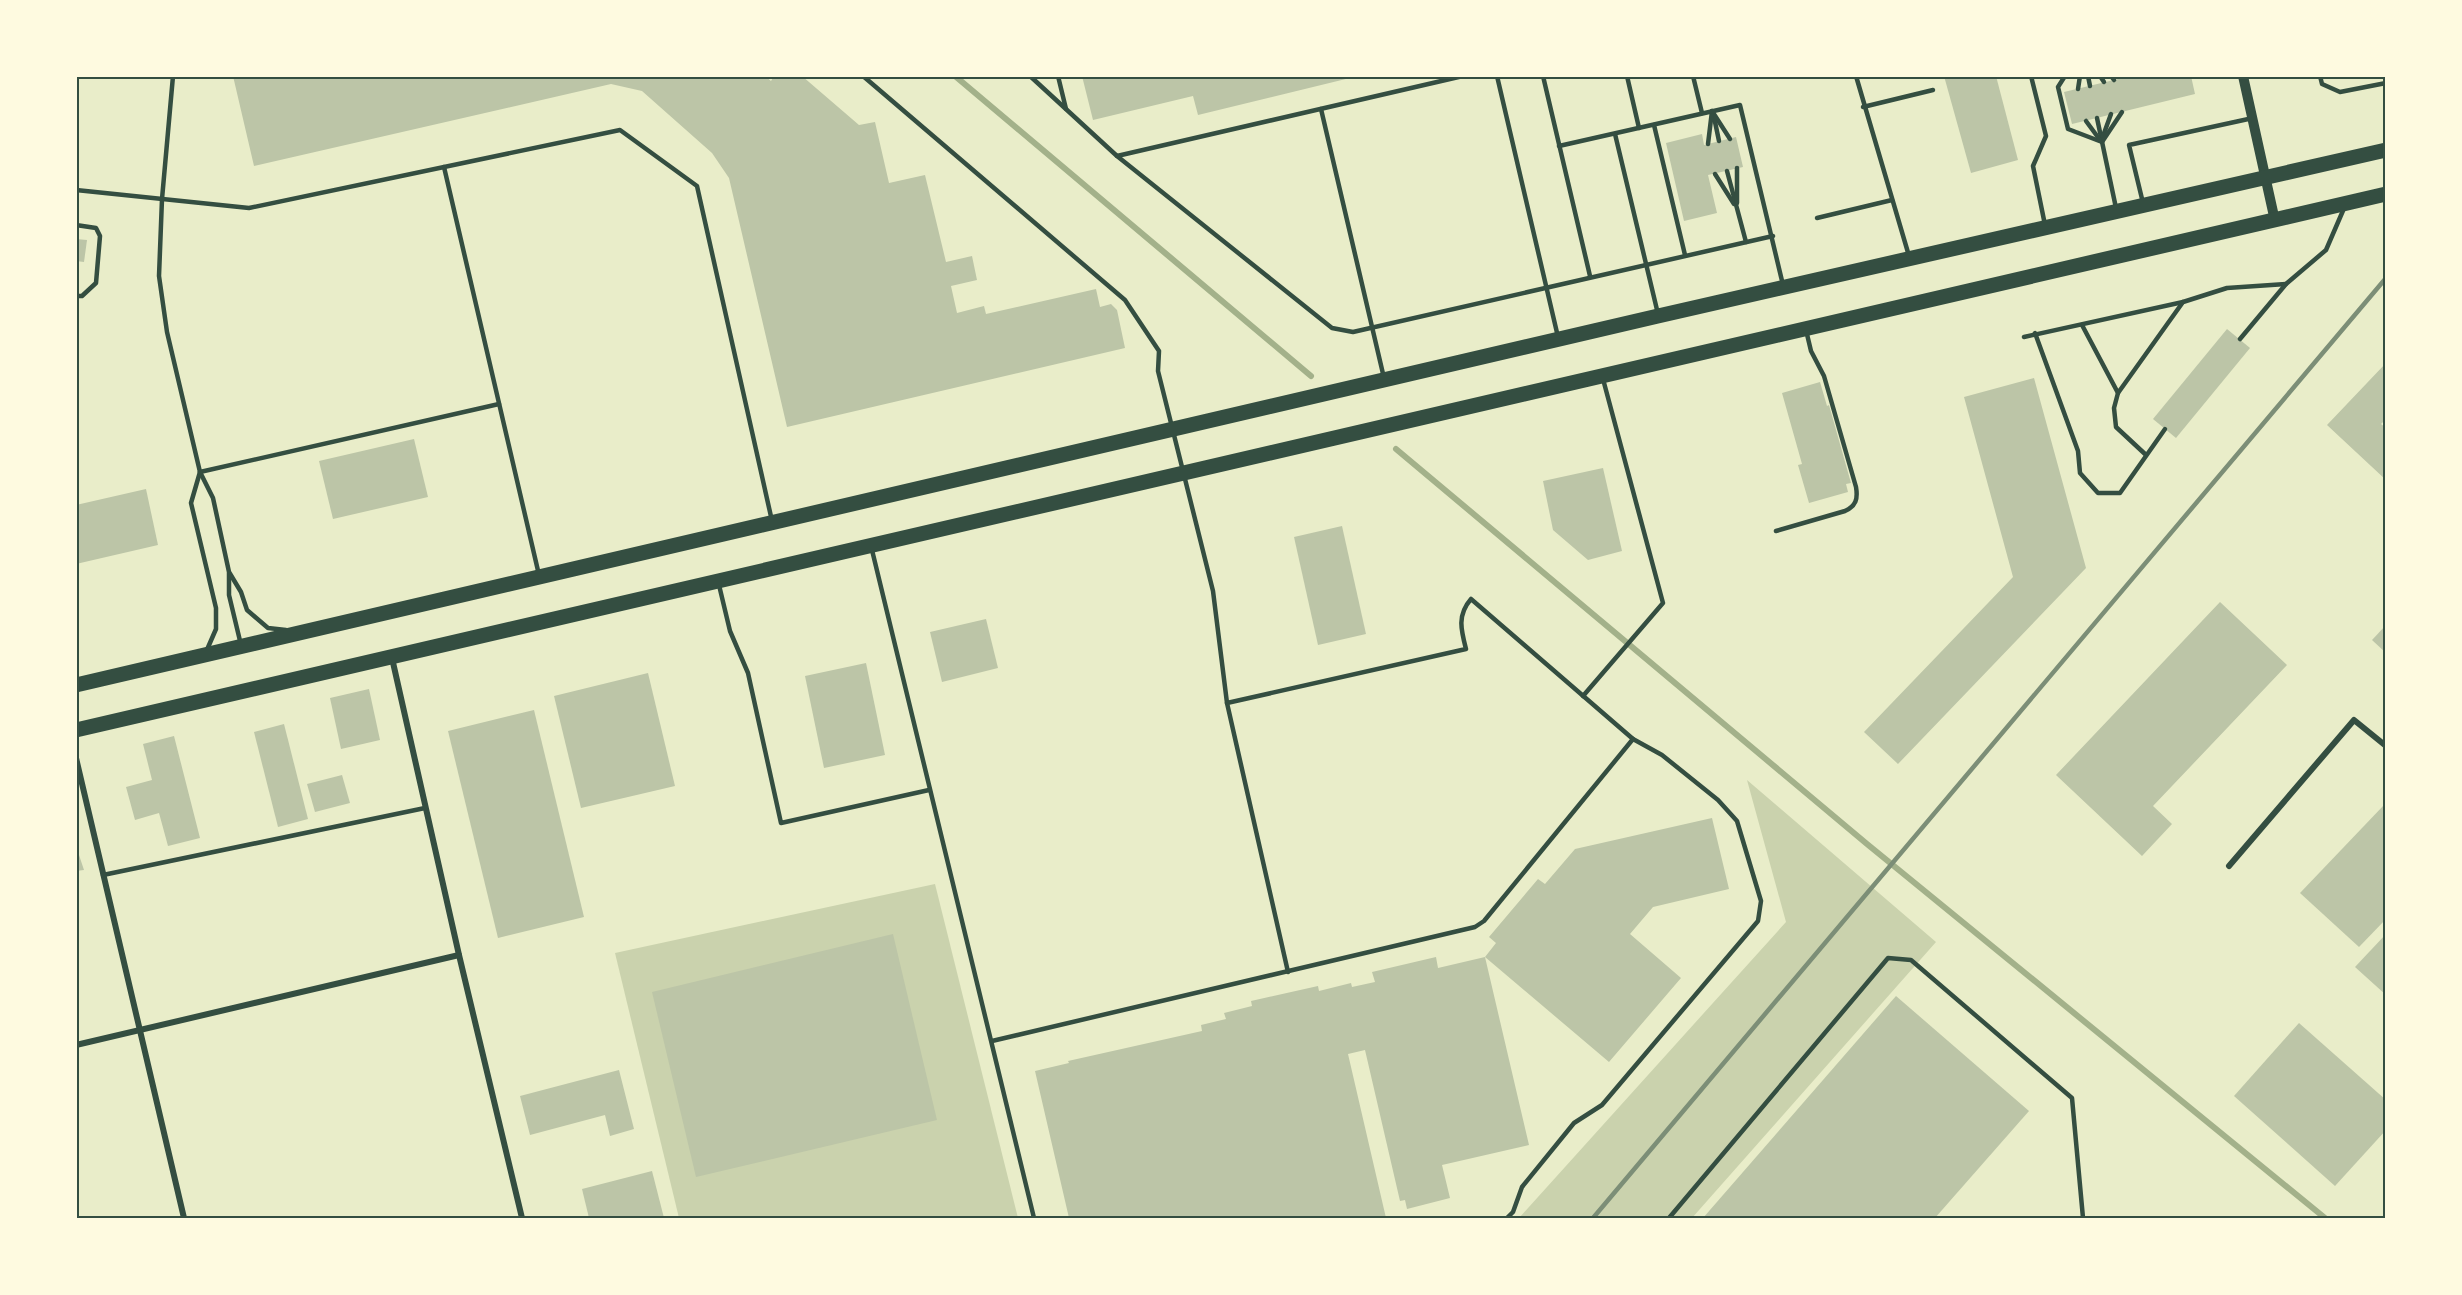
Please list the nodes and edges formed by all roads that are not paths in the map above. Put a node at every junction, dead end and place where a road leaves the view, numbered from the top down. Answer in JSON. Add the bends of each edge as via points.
{"nodes":[{"id":1,"x":173,"y":76,"type":"edge"},
{"id":2,"x":863,"y":76,"type":"edge"},
{"id":3,"x":1030,"y":76,"type":"edge"},
{"id":4,"x":1058,"y":76,"type":"edge"},
{"id":5,"x":1463,"y":76,"type":"edge"},
{"id":6,"x":1497,"y":76,"type":"edge"},
{"id":7,"x":1543,"y":76,"type":"edge"},
{"id":8,"x":1627,"y":76,"type":"edge"},
{"id":9,"x":1693,"y":76,"type":"edge"},
{"id":10,"x":1856,"y":76,"type":"edge"},
{"id":11,"x":2031,"y":76,"type":"edge"},
{"id":12,"x":2065,"y":76,"type":"edge"},
{"id":13,"x":2080,"y":76,"type":"edge"},
{"id":14,"x":2088,"y":76,"type":"edge"},
{"id":15,"x":2100,"y":76,"type":"edge"},
{"id":16,"x":2243,"y":76,"type":"edge"},
{"id":17,"x":2320,"y":76,"type":"edge"},
{"id":18,"x":2104,"y":82,"type":"dead end"},
{"id":19,"x":2385,"y":83,"type":"edge"},
{"id":20,"x":2090,"y":86,"type":"dead end"},
{"id":21,"x":2078,"y":88,"type":"dead end"},
{"id":22,"x":1933,"y":90,"type":"dead end"},
{"id":23,"x":1863,"y":107,"type":"junction"},
{"id":24,"x":1321,"y":109,"type":"junction"},
{"id":25,"x":1066,"y":110,"type":"junction"},
{"id":26,"x":1712,"y":111,"type":"junction"},
{"id":27,"x":2122,"y":112,"type":"dead end"},
{"id":28,"x":1702,"y":113,"type":"junction"},
{"id":29,"x":2111,"y":114,"type":"dead end"},
{"id":30,"x":2097,"y":118,"type":"dead end"},
{"id":31,"x":2253,"y":118,"type":"junction"},
{"id":32,"x":2086,"y":120,"type":"dead end"},
{"id":33,"x":1654,"y":125,"type":"junction"},
{"id":34,"x":1639,"y":128,"type":"junction"},
{"id":35,"x":1615,"y":134,"type":"junction"},
{"id":36,"x":1730,"y":139,"type":"dead end"},
{"id":37,"x":1719,"y":141,"type":"dead end"},
{"id":38,"x":2102,"y":142,"type":"junction"},
{"id":39,"x":1708,"y":144,"type":"dead end"},
{"id":40,"x":1559,"y":146,"type":"junction"},
{"id":41,"x":2385,"y":150,"type":"edge"},
{"id":42,"x":1117,"y":156,"type":"junction"},
{"id":43,"x":444,"y":167,"type":"junction"},
{"id":44,"x":1737,"y":168,"type":"dead end"},
{"id":45,"x":1727,"y":171,"type":"dead end"},
{"id":46,"x":1715,"y":174,"type":"dead end"},
{"id":47,"x":2266,"y":177,"type":"junction"},
{"id":48,"x":76,"y":190,"type":"edge"},
{"id":49,"x":2385,"y":194,"type":"edge"},
{"id":50,"x":162,"y":199,"type":"junction"},
{"id":51,"x":1892,"y":200,"type":"junction"},
{"id":52,"x":2346,"y":204,"type":"junction"},
{"id":53,"x":2143,"y":205,"type":"junction"},
{"id":54,"x":1737,"y":209,"type":"junction"},
{"id":55,"x":2117,"y":211,"type":"junction"},
{"id":56,"x":1817,"y":218,"type":"dead end"},
{"id":57,"x":2275,"y":221,"type":"junction"},
{"id":58,"x":76,"y":225,"type":"edge"},
{"id":59,"x":2046,"y":228,"type":"junction"},
{"id":60,"x":1773,"y":236,"type":"junction"},
{"id":61,"x":1746,"y":242,"type":"junction"},
{"id":62,"x":1686,"y":255,"type":"junction"},
{"id":63,"x":1910,"y":259,"type":"junction"},
{"id":64,"x":1646,"y":264,"type":"junction"},
{"id":65,"x":1590,"y":276,"type":"junction"},
{"id":66,"x":2286,"y":284,"type":"junction"},
{"id":67,"x":1547,"y":288,"type":"junction"},
{"id":68,"x":1784,"y":288,"type":"junction"},
{"id":69,"x":76,"y":296,"type":"edge"},
{"id":70,"x":2183,"y":302,"type":"junction"},
{"id":71,"x":1658,"y":316,"type":"junction"},
{"id":72,"x":2082,"y":325,"type":"junction"},
{"id":73,"x":1372,"y":328,"type":"junction"},
{"id":74,"x":1806,"y":330,"type":"junction"},
{"id":75,"x":2035,"y":333,"type":"junction"},
{"id":76,"x":2024,"y":337,"type":"dead end"},
{"id":77,"x":2240,"y":339,"type":"dead end"},
{"id":78,"x":1559,"y":340,"type":"junction"},
{"id":79,"x":1602,"y":377,"type":"junction"},
{"id":80,"x":1384,"y":381,"type":"junction"},
{"id":81,"x":2118,"y":393,"type":"junction"},
{"id":82,"x":499,"y":404,"type":"junction"},
{"id":83,"x":2165,"y":429,"type":"dead end"},
{"id":84,"x":1173,"y":430,"type":"junction"},
{"id":85,"x":2145,"y":454,"type":"junction"},
{"id":86,"x":200,"y":472,"type":"junction"},
{"id":87,"x":1184,"y":475,"type":"junction"},
{"id":88,"x":773,"y":523,"type":"junction"},
{"id":89,"x":1776,"y":531,"type":"dead end"},
{"id":90,"x":871,"y":547,"type":"junction"},
{"id":91,"x":229,"y":572,"type":"junction"},
{"id":92,"x":540,"y":577,"type":"junction"},
{"id":93,"x":718,"y":582,"type":"junction"},
{"id":94,"x":307,"y":632,"type":"junction"},
{"id":95,"x":242,"y":647,"type":"junction"},
{"id":96,"x":205,"y":656,"type":"junction"},
{"id":97,"x":392,"y":657,"type":"junction"},
{"id":98,"x":76,"y":685,"type":"edge"},
{"id":99,"x":1583,"y":696,"type":"junction"},
{"id":100,"x":1227,"y":703,"type":"junction"},
{"id":101,"x":76,"y":730,"type":"edge"},
{"id":102,"x":1633,"y":739,"type":"junction"},
{"id":103,"x":2385,"y":746,"type":"edge"},
{"id":104,"x":76,"y":758,"type":"edge"},
{"id":105,"x":929,"y":789,"type":"junction"},
{"id":106,"x":425,"y":807,"type":"junction"},
{"id":107,"x":2229,"y":866,"type":"dead end"},
{"id":108,"x":103,"y":875,"type":"junction"},
{"id":109,"x":459,"y":955,"type":"junction"},
{"id":110,"x":1288,"y":972,"type":"junction"},
{"id":111,"x":140,"y":1031,"type":"junction"},
{"id":112,"x":992,"y":1041,"type":"junction"},
{"id":113,"x":76,"y":1045,"type":"edge"},
{"id":114,"x":184,"y":1218,"type":"edge"},
{"id":115,"x":522,"y":1218,"type":"edge"},
{"id":116,"x":1034,"y":1218,"type":"edge"},
{"id":117,"x":1507,"y":1218,"type":"edge"},
{"id":118,"x":1669,"y":1218,"type":"edge"},
{"id":119,"x":2083,"y":1218,"type":"edge"}],
"edges":[{"from":1,"to":50,"type":"lane"},
{"from":2,"to":84,"type":"lane","via":[[1125,300],[1159,351],[1158,371]]},
{"from":3,"to":25,"type":"lane"},
{"from":4,"to":25,"type":"lane"},
{"from":5,"to":24,"type":"lane"},
{"from":6,"to":67,"type":"lane"},
{"from":7,"to":40,"type":"lane"},
{"from":8,"to":34,"type":"lane"},
{"from":9,"to":28,"type":"lane"},
{"from":10,"to":23,"type":"lane"},
{"from":11,"to":59,"type":"lane","via":[[2046,136],[2033,166]]},
{"from":12,"to":38,"type":"lane","via":[[2058,87],[2068,129]]},
{"from":13,"to":21,"type":"lane"},
{"from":14,"to":20,"type":"lane"},
{"from":15,"to":18,"type":"lane"},
{"from":16,"to":31,"type":"street"},
{"from":17,"to":19,"type":"lane","via":[[2322,84],[2340,92]]},
{"from":22,"to":23,"type":"lane"},
{"from":23,"to":51,"type":"lane"},
{"from":24,"to":42,"type":"lane"},
{"from":24,"to":73,"type":"lane"},
{"from":25,"to":42,"type":"lane"},
{"from":26,"to":28,"type":"lane"},
{"from":26,"to":36,"type":"lane"},
{"from":26,"to":37,"type":"lane"},
{"from":26,"to":39,"type":"lane"},
{"from":26,"to":60,"type":"lane","via":[[1740,105]]},
{"from":27,"to":38,"type":"lane"},
{"from":28,"to":33,"type":"lane"},
{"from":29,"to":38,"type":"lane"},
{"from":30,"to":38,"type":"lane"},
{"from":31,"to":47,"type":"street"},
{"from":31,"to":53,"type":"lane","via":[[2129,145]]},
{"from":32,"to":38,"type":"lane"},
{"from":33,"to":34,"type":"lane"},
{"from":33,"to":62,"type":"lane"},
{"from":34,"to":35,"type":"lane"},
{"from":35,"to":40,"type":"lane"},
{"from":35,"to":64,"type":"lane"},
{"from":38,"to":55,"type":"lane"},
{"from":40,"to":65,"type":"lane"},
{"from":41,"to":47,"type":"main road"},
{"from":42,"to":73,"type":"lane","via":[[1332,328],[1353,332]]},
{"from":43,"to":50,"type":"lane","via":[[249,208]]},
{"from":43,"to":82,"type":"lane"},
{"from":43,"to":88,"type":"lane","via":[[620,130],[697,186]]},
{"from":44,"to":54,"type":"lane"},
{"from":45,"to":54,"type":"lane"},
{"from":46,"to":54,"type":"lane"},
{"from":47,"to":53,"type":"main road"},
{"from":47,"to":57,"type":"street"},
{"from":48,"to":50,"type":"lane"},
{"from":49,"to":52,"type":"main road"},
{"from":50,"to":86,"type":"lane","via":[[159,276],[167,332]]},
{"from":51,"to":56,"type":"lane"},
{"from":51,"to":63,"type":"lane"},
{"from":52,"to":57,"type":"main road"},
{"from":52,"to":66,"type":"lane","via":[[2326,250]]},
{"from":53,"to":55,"type":"main road"},
{"from":54,"to":61,"type":"lane"},
{"from":55,"to":59,"type":"main road"},
{"from":57,"to":74,"type":"main road"},
{"from":58,"to":69,"type":"lane","via":[[96,228],[100,236],[96,283],[82,296]]},
{"from":59,"to":63,"type":"main road"},
{"from":60,"to":61,"type":"lane"},
{"from":60,"to":68,"type":"lane"},
{"from":61,"to":62,"type":"lane"},
{"from":62,"to":64,"type":"lane"},
{"from":63,"to":68,"type":"main road"},
{"from":64,"to":65,"type":"lane"},
{"from":64,"to":71,"type":"lane"},
{"from":65,"to":67,"type":"lane"},
{"from":66,"to":70,"type":"lane","via":[[2227,288]]},
{"from":66,"to":77,"type":"lane"},
{"from":67,"to":73,"type":"lane"},
{"from":67,"to":78,"type":"lane"},
{"from":68,"to":71,"type":"main road"},
{"from":70,"to":72,"type":"lane"},
{"from":70,"to":81,"type":"lane"},
{"from":71,"to":78,"type":"main road"},
{"from":72,"to":75,"type":"lane"},
{"from":72,"to":81,"type":"lane"},
{"from":73,"to":80,"type":"lane"},
{"from":74,"to":79,"type":"main road"},
{"from":74,"to":89,"type":"lane","via":[[1827,387],[1856,488],[1856,502],[1845,511]]},
{"from":75,"to":76,"type":"lane"},
{"from":75,"to":85,"type":"lane","via":[[2078,450],[2080,473],[2098,493],[2120,493]]},
{"from":78,"to":80,"type":"main road"},
{"from":79,"to":87,"type":"main road"},
{"from":79,"to":99,"type":"lane","via":[[1663,603]]},
{"from":80,"to":84,"type":"main road"},
{"from":81,"to":85,"type":"lane","via":[[2114,408],[2116,427]]},
{"from":82,"to":86,"type":"lane"},
{"from":82,"to":92,"type":"lane"},
{"from":83,"to":85,"type":"lane"},
{"from":84,"to":87,"type":"lane"},
{"from":84,"to":88,"type":"main road"},
{"from":86,"to":91,"type":"lane","via":[[213,498]]},
{"from":86,"to":96,"type":"lane","via":[[191,503],[216,608],[216,629]]},
{"from":87,"to":90,"type":"main road"},
{"from":87,"to":100,"type":"lane","via":[[1213,591]]},
{"from":88,"to":92,"type":"main road"},
{"from":90,"to":93,"type":"main road"},
{"from":90,"to":105,"type":"lane"},
{"from":91,"to":94,"type":"lane","via":[[247,610],[268,628]]},
{"from":91,"to":95,"type":"lane","via":[[229,595]]},
{"from":92,"to":94,"type":"main road"},
{"from":93,"to":97,"type":"main road"},
{"from":93,"to":105,"type":"lane","via":[[730,631],[748,673],[781,823]]},
{"from":94,"to":95,"type":"main road"},
{"from":95,"to":96,"type":"main road"},
{"from":96,"to":98,"type":"main road"},
{"from":97,"to":101,"type":"main road"},
{"from":97,"to":106,"type":"street"},
{"from":99,"to":100,"type":"lane","via":[[1471,599],[1461,621],[1466,649]]},
{"from":99,"to":102,"type":"lane"},
{"from":100,"to":110,"type":"lane"},
{"from":102,"to":110,"type":"lane","via":[[1484,921],[1465,931]]},
{"from":102,"to":117,"type":"lane","via":[[1662,755],[1718,800],[1737,821],[1761,912],[1758,921],[1602,1105],[1574,1123],[1522,1187]]},
{"from":103,"to":107,"type":"street","via":[[2354,720]]},
{"from":104,"to":108,"type":"street"},
{"from":105,"to":112,"type":"lane"},
{"from":106,"to":108,"type":"lane"},
{"from":106,"to":109,"type":"street"},
{"from":108,"to":111,"type":"street"},
{"from":109,"to":111,"type":"street"},
{"from":109,"to":115,"type":"street"},
{"from":110,"to":112,"type":"lane"},
{"from":111,"to":113,"type":"street"},
{"from":111,"to":114,"type":"street"},
{"from":112,"to":116,"type":"lane"},
{"from":118,"to":119,"type":"lane","via":[[1888,958],[1911,960],[2072,1098]]}]}
